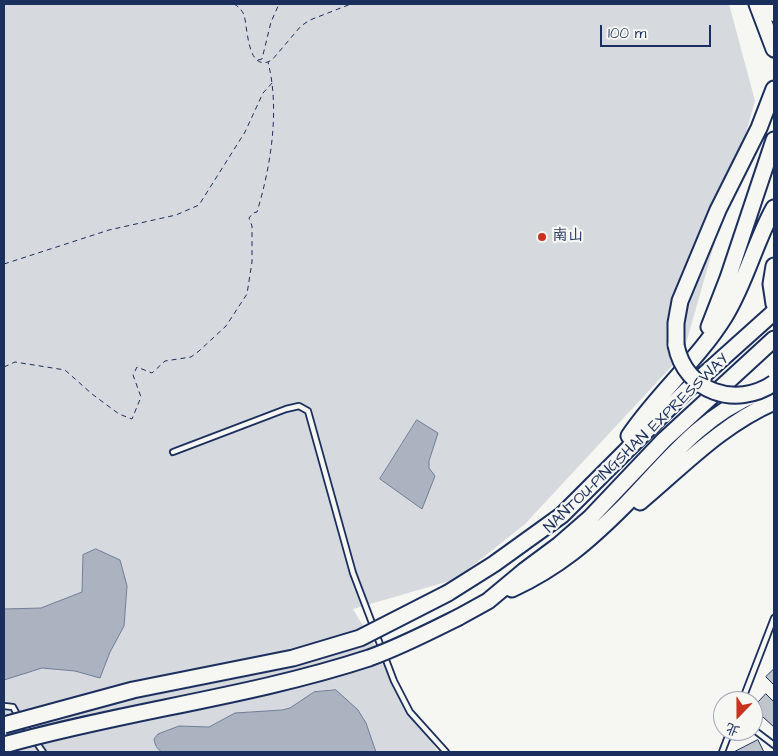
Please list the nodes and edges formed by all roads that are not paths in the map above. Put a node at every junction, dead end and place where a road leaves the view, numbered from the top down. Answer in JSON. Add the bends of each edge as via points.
{"nodes":[{"id":1,"x":757,"y":4,"type":"edge"},
{"id":2,"x":769,"y":4,"type":"edge"},
{"id":3,"x":774,"y":14,"type":"edge"},
{"id":4,"x":774,"y":49,"type":"edge"},
{"id":5,"x":774,"y":88,"type":"edge"},
{"id":6,"x":774,"y":140,"type":"edge"},
{"id":7,"x":774,"y":208,"type":"edge"},
{"id":8,"x":774,"y":266,"type":"edge"},
{"id":9,"x":774,"y":304,"type":"edge"},
{"id":10,"x":774,"y":312,"type":"edge"},
{"id":11,"x":770,"y":343,"type":"edge"},
{"id":12,"x":695,"y":355,"type":"junction"},
{"id":13,"x":774,"y":383,"type":"edge"},
{"id":14,"x":774,"y":387,"type":"edge"},
{"id":15,"x":774,"y":402,"type":"edge"},
{"id":16,"x":173,"y":452,"type":"dead end"},
{"id":17,"x":607,"y":469,"type":"junction"},
{"id":18,"x":592,"y":536,"type":"junction"},
{"id":19,"x":488,"y":600,"type":"junction"},
{"id":20,"x":774,"y":618,"type":"edge"},
{"id":21,"x":772,"y":631,"type":"edge"},
{"id":22,"x":746,"y":691,"type":"edge"},
{"id":23,"x":4,"y":706,"type":"edge"},
{"id":24,"x":4,"y":725,"type":"edge"},
{"id":25,"x":763,"y":737,"type":"edge"},
{"id":26,"x":4,"y":745,"type":"edge"},
{"id":27,"x":774,"y":745,"type":"edge"},
{"id":28,"x":43,"y":752,"type":"edge"},
{"id":29,"x":446,"y":752,"type":"edge"}],
"edges":[{"from":1,"to":4,"type":"highway"},
{"from":2,"to":3,"type":"main road"},
{"from":5,"to":13,"type":"highway","bridge":true,"via":[[680,301],[676,323],[678,354],[686,370],[698,382],[731,396],[760,391]]},
{"from":6,"to":12,"type":"highway","via":[[719,305]]},
{"from":7,"to":12,"type":"highway","via":[[734,301]]},
{"from":8,"to":9,"type":"highway","via":[[771,284]]},
{"from":10,"to":17,"type":"highway","name":"NANTOU-PINGSHAN EXPRESSWAY","via":[[687,390]]},
{"from":11,"to":19,"type":"highway","name":"NANTOU-PINGSHAN EXPRESSWAY","via":[[664,440],[590,518]]},
{"from":12,"to":17,"type":"highway","via":[[633,430]]},
{"from":14,"to":18,"type":"highway","via":[[740,401],[708,422]]},
{"from":15,"to":18,"type":"highway","via":[[709,441],[621,516]]},
{"from":16,"to":29,"type":"lane","via":[[286,408],[299,406],[308,411],[353,573],[394,681],[410,712]]},
{"from":17,"to":24,"type":"highway","name":"NANTOU-PINGSHAN EXPRESSWAY","bridge":true,"via":[[562,515],[494,564],[448,593],[360,638],[293,658],[133,690]]},
{"from":18,"to":19,"type":"highway","via":[[552,568]]},
{"from":19,"to":26,"type":"highway","name":"NANTOU-PINGSHAN EXPRESSWAY","bridge":true,"via":[[413,640],[369,658]]},
{"from":20,"to":21,"type":"lane"},
{"from":21,"to":22,"type":"lane"},
{"from":23,"to":28,"type":"lane","via":[[13,706]]},
{"from":25,"to":27,"type":"lane"}]}
